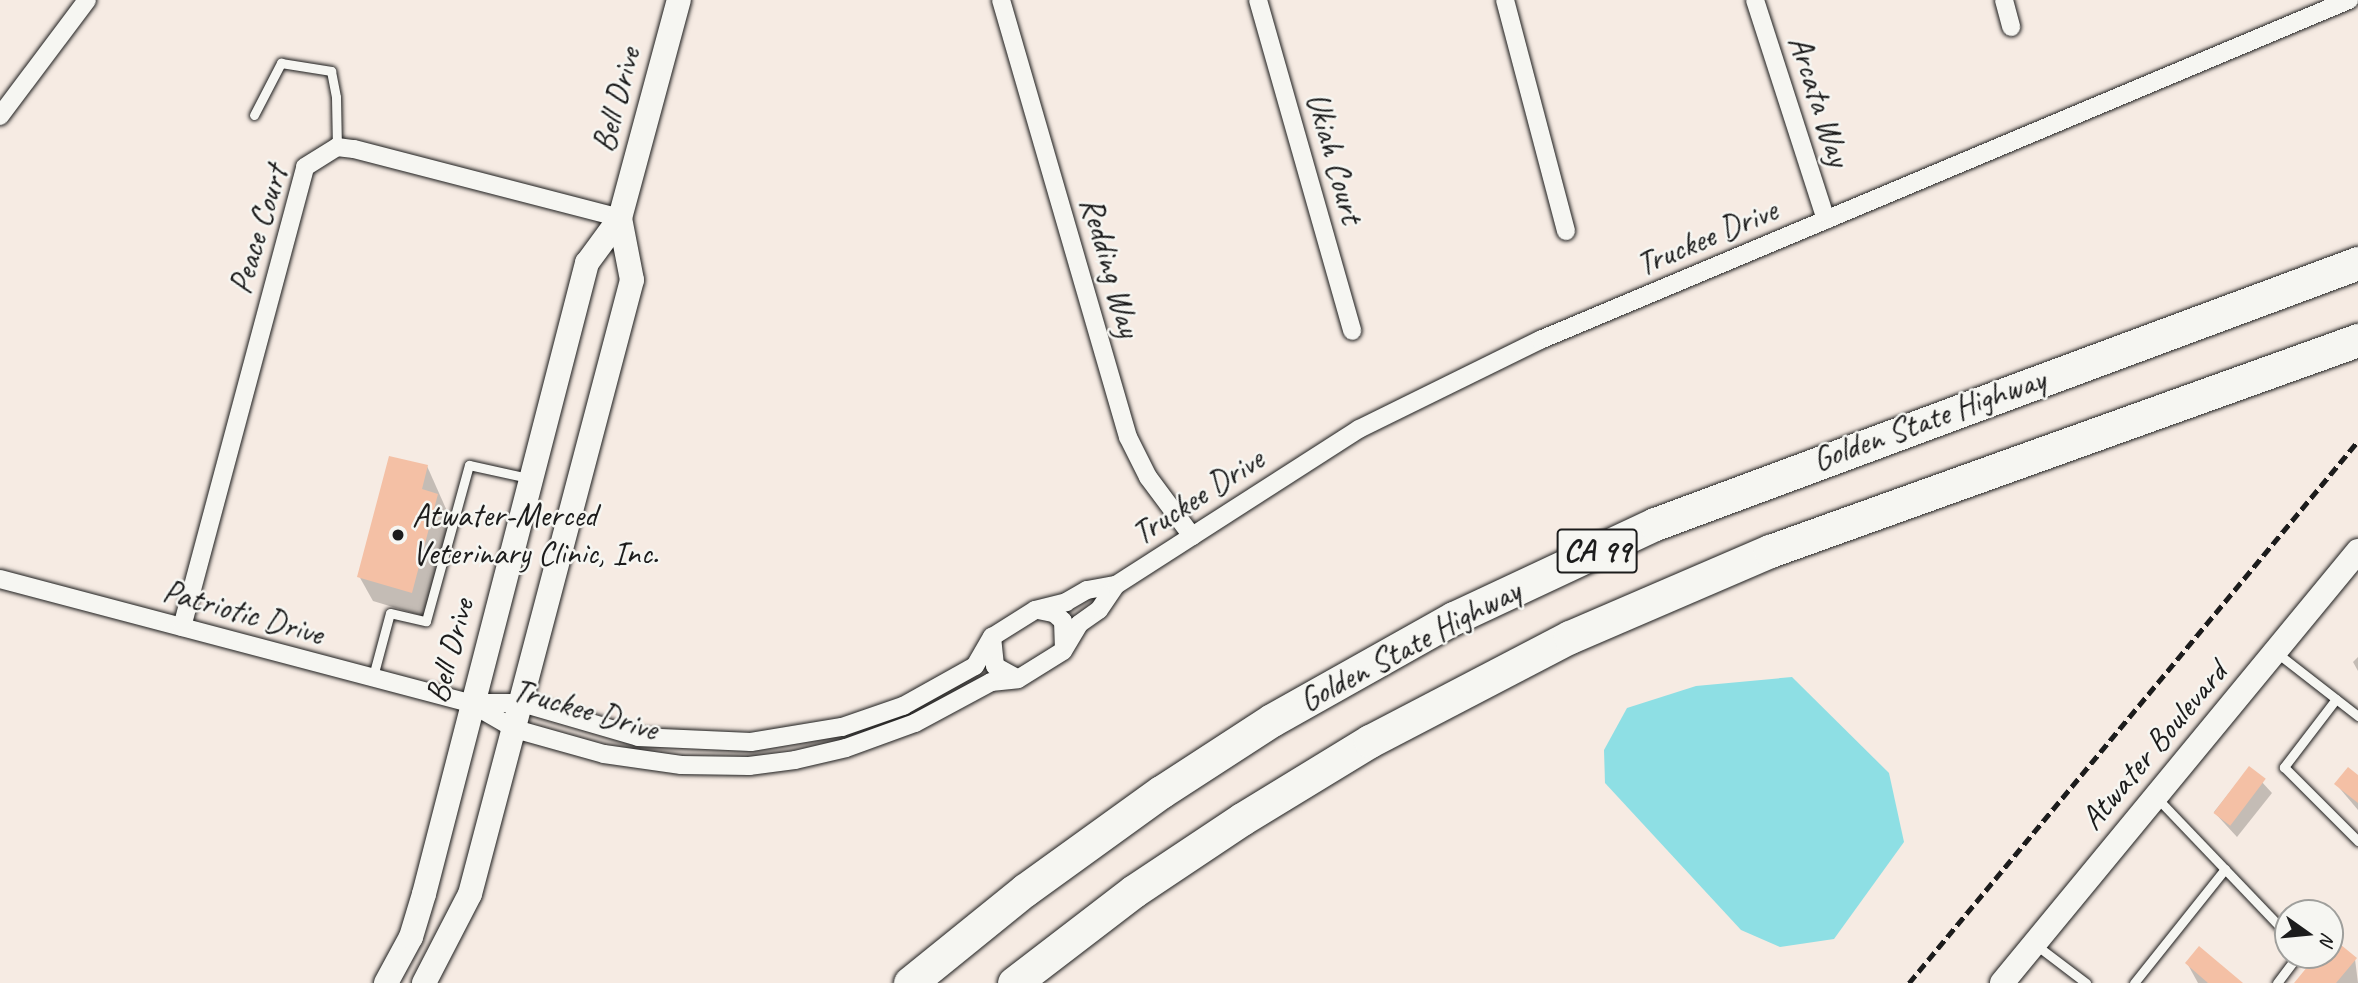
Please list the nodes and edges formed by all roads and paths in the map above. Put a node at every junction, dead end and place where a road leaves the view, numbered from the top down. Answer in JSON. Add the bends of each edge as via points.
{"nodes":[{"id":1,"x":87,"y":0,"type":"edge"},
{"id":2,"x":679,"y":0,"type":"edge"},
{"id":3,"x":1001,"y":0,"type":"edge"},
{"id":4,"x":1258,"y":0,"type":"edge"},
{"id":5,"x":1504,"y":0,"type":"edge"},
{"id":6,"x":1755,"y":0,"type":"edge"},
{"id":7,"x":2004,"y":0,"type":"edge"},
{"id":8,"x":2349,"y":0,"type":"edge"},
{"id":9,"x":2011,"y":27,"type":"dead end"},
{"id":10,"x":254,"y":115,"type":"dead end"},
{"id":11,"x":0,"y":116,"type":"edge"},
{"id":12,"x":337,"y":147,"type":"junction"},
{"id":13,"x":620,"y":218,"type":"junction"},
{"id":14,"x":1826,"y":220,"type":"junction"},
{"id":15,"x":1566,"y":231,"type":"dead end"},
{"id":16,"x":2358,"y":263,"type":"edge"},
{"id":17,"x":1352,"y":331,"type":"dead end"},
{"id":18,"x":2358,"y":340,"type":"edge"},
{"id":19,"x":530,"y":479,"type":"junction"},
{"id":20,"x":1192,"y":536,"type":"junction"},
{"id":21,"x":2358,"y":551,"type":"edge"},
{"id":22,"x":0,"y":579,"type":"edge"},
{"id":23,"x":1115,"y":585,"type":"junction"},
{"id":24,"x":1035,"y":610,"type":"junction"},
{"id":25,"x":182,"y":627,"type":"junction"},
{"id":26,"x":992,"y":637,"type":"junction"},
{"id":27,"x":1063,"y":651,"type":"junction"},
{"id":28,"x":2275,"y":652,"type":"junction"},
{"id":29,"x":1018,"y":679,"type":"junction"},
{"id":30,"x":372,"y":680,"type":"junction"},
{"id":31,"x":2336,"y":699,"type":"junction"},
{"id":32,"x":470,"y":703,"type":"junction"},
{"id":33,"x":522,"y":703,"type":"junction"},
{"id":34,"x":2358,"y":716,"type":"edge"},
{"id":35,"x":873,"y":717,"type":"junction"},
{"id":36,"x":515,"y":729,"type":"junction"},
{"id":37,"x":877,"y":736,"type":"junction"},
{"id":38,"x":716,"y":742,"type":"junction"},
{"id":39,"x":714,"y":765,"type":"junction"},
{"id":40,"x":2155,"y":796,"type":"junction"},
{"id":41,"x":2358,"y":841,"type":"edge"},
{"id":42,"x":2225,"y":869,"type":"junction"},
{"id":43,"x":2274,"y":920,"type":"edge"},
{"id":44,"x":2034,"y":943,"type":"junction"},
{"id":45,"x":386,"y":983,"type":"edge"},
{"id":46,"x":425,"y":983,"type":"edge"},
{"id":47,"x":910,"y":983,"type":"edge"},
{"id":48,"x":1014,"y":983,"type":"edge"},
{"id":49,"x":2002,"y":983,"type":"edge"},
{"id":50,"x":2086,"y":983,"type":"edge"},
{"id":51,"x":2134,"y":983,"type":"edge"}],
"edges":[{"from":1,"to":11,"type":"street"},
{"from":2,"to":13,"type":"street","name":"Bell Drive"},
{"from":3,"to":20,"type":"street","name":"Redding Way","via":[[1128,438],[1148,477]]},
{"from":4,"to":17,"type":"street","name":"Ukiah Court"},
{"from":5,"to":15,"type":"street"},
{"from":6,"to":14,"type":"street","name":"Arcata Way"},
{"from":7,"to":9,"type":"street"},
{"from":8,"to":14,"type":"street","name":"Truckee Drive"},
{"from":10,"to":12,"type":"lane","via":[[281,63],[331,71]]},
{"from":12,"to":13,"type":"street","name":"Peace Court"},
{"from":12,"to":25,"type":"street","name":"Peace Court","via":[[306,167],[296,191]]},
{"from":13,"to":19,"type":"street","name":"Bell Drive","via":[[587,263]]},
{"from":13,"to":33,"type":"street","name":"Bell Drive","via":[[632,280]]},
{"from":14,"to":20,"type":"street","name":"Truckee Drive","via":[[1540,340],[1359,429]]},
{"from":16,"to":47,"type":"highway","name":"Golden State Highway","number":"CA 99","via":[[1857,445],[1655,524],[1454,618],[1272,720],[1161,792],[1025,890]]},
{"from":18,"to":48,"type":"highway","name":"Golden State Highway","number":"CA 99","via":[[1770,551],[1570,637],[1393,729],[1242,819],[1134,891]]},
{"from":19,"to":30,"type":"lane","via":[[469,465],[426,621],[390,613]]},
{"from":19,"to":32,"type":"street","name":"Bell Drive"},
{"from":20,"to":23,"type":"street","name":"Truckee Drive"},
{"from":21,"to":28,"type":"street","name":"Atwater Boulevard"},
{"from":22,"to":25,"type":"street","name":"Patriotic Drive"},
{"from":23,"to":24,"type":"street","name":"Truckee Drive","via":[[1087,590],[1066,603]]},
{"from":23,"to":27,"type":"street","name":"Truckee Drive","via":[[1100,610],[1079,624]]},
{"from":24,"to":26,"type":"street","name":"Truckee Drive"},
{"from":24,"to":27,"type":"street","via":[[1054,613],[1063,621]]},
{"from":25,"to":30,"type":"street","name":"Patriotic Drive"},
{"from":26,"to":29,"type":"street","via":[[995,666]]},
{"from":26,"to":35,"type":"street","name":"Truckee Drive","via":[[975,666]]},
{"from":27,"to":29,"type":"street","name":"Truckee Drive"},
{"from":28,"to":31,"type":"lane"},
{"from":28,"to":40,"type":"street","name":"Atwater Boulevard"},
{"from":29,"to":37,"type":"street","name":"Truckee Drive","via":[[991,682],[915,723]]},
{"from":30,"to":32,"type":"street","name":"Patriotic Drive"},
{"from":31,"to":34,"type":"lane"},
{"from":31,"to":41,"type":"lane","via":[[2284,767]]},
{"from":32,"to":33,"type":"street","name":"Truckee Drive"},
{"from":32,"to":36,"type":"street","name":"Truckee Drive"},
{"from":32,"to":45,"type":"street","name":"Bell Drive","via":[[411,937]]},
{"from":33,"to":36,"type":"street","name":"Bell Drive"},
{"from":33,"to":38,"type":"street","name":"Truckee Drive","via":[[638,737]]},
{"from":35,"to":37,"type":"street"},
{"from":35,"to":38,"type":"street","name":"Truckee Drive","via":[[780,738]]},
{"from":36,"to":39,"type":"street","name":"Truckee Drive","via":[[641,761]]},
{"from":36,"to":46,"type":"street","name":"Bell Drive","via":[[470,894]]},
{"from":37,"to":39,"type":"street","name":"Truckee Drive","via":[[795,760]]},
{"from":38,"to":39,"type":"street"},
{"from":40,"to":42,"type":"lane"},
{"from":40,"to":44,"type":"street","name":"Atwater Boulevard"},
{"from":42,"to":43,"type":"lane"},
{"from":42,"to":51,"type":"lane"},
{"from":44,"to":49,"type":"street","name":"Atwater Boulevard"},
{"from":44,"to":50,"type":"lane"}]}
